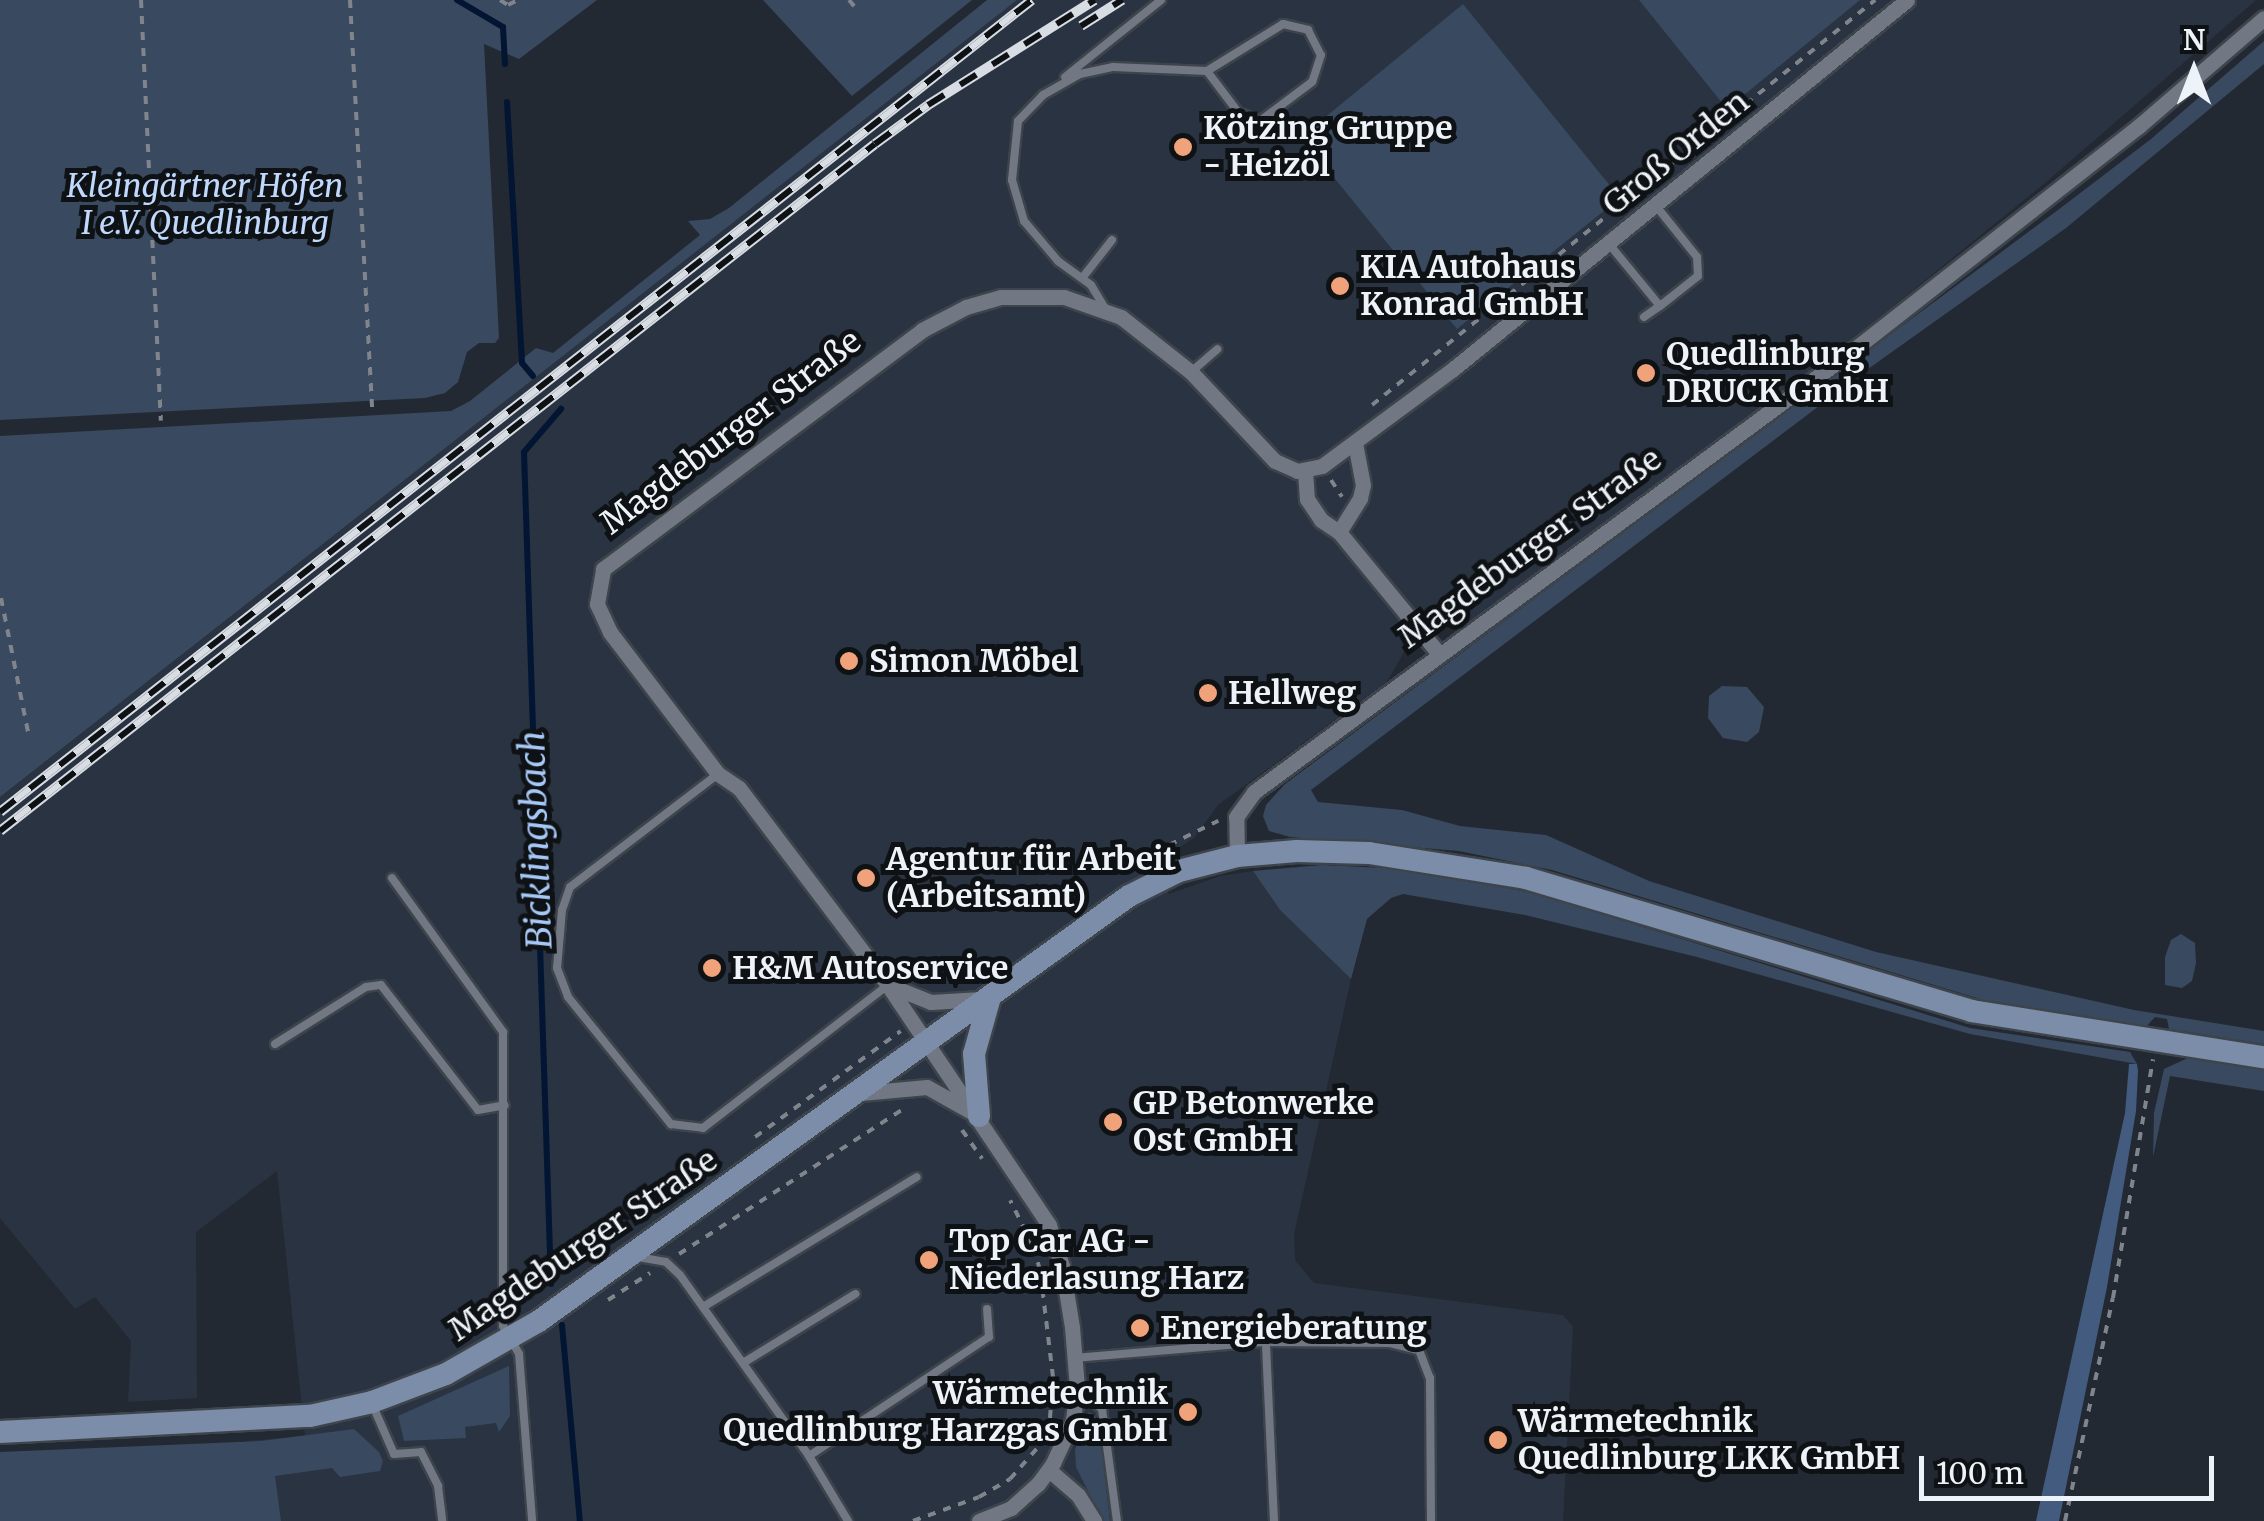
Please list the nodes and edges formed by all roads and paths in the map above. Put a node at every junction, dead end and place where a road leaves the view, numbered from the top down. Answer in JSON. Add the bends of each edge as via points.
{"nodes":[{"id":1,"x":140,"y":0,"type":"edge"},
{"id":2,"x":350,"y":0,"type":"edge"},
{"id":3,"x":500,"y":0,"type":"edge"},
{"id":4,"x":518,"y":0,"type":"edge"},
{"id":5,"x":849,"y":0,"type":"edge"},
{"id":6,"x":1162,"y":0,"type":"edge"},
{"id":7,"x":1907,"y":0,"type":"edge"},
{"id":8,"x":854,"y":6,"type":"dead end"},
{"id":9,"x":2264,"y":18,"type":"edge"},
{"id":10,"x":1207,"y":71,"type":"junction"},
{"id":11,"x":1058,"y":84,"type":"junction"},
{"id":12,"x":1656,"y":206,"type":"junction"},
{"id":13,"x":1112,"y":240,"type":"dead end"},
{"id":14,"x":1609,"y":244,"type":"junction"},
{"id":15,"x":1083,"y":277,"type":"junction"},
{"id":16,"x":1660,"y":306,"type":"junction"},
{"id":17,"x":1106,"y":310,"type":"junction"},
{"id":18,"x":1644,"y":317,"type":"dead end"},
{"id":19,"x":1217,"y":348,"type":"dead end"},
{"id":20,"x":1191,"y":372,"type":"junction"},
{"id":21,"x":372,"y":409,"type":"dead end"},
{"id":22,"x":161,"y":421,"type":"dead end"},
{"id":23,"x":1355,"y":443,"type":"junction"},
{"id":24,"x":1305,"y":471,"type":"junction"},
{"id":25,"x":1339,"y":532,"type":"junction"},
{"id":26,"x":0,"y":597,"type":"edge"},
{"id":27,"x":1440,"y":655,"type":"junction"},
{"id":28,"x":29,"y":737,"type":"dead end"},
{"id":29,"x":718,"y":774,"type":"junction"},
{"id":30,"x":1238,"y":812,"type":"junction"},
{"id":31,"x":1236,"y":856,"type":"junction"},
{"id":32,"x":1128,"y":873,"type":"dead end"},
{"id":33,"x":392,"y":878,"type":"dead end"},
{"id":34,"x":1001,"y":961,"type":"dead end"},
{"id":35,"x":888,"y":985,"type":"junction"},
{"id":36,"x":990,"y":997,"type":"junction"},
{"id":37,"x":931,"y":1002,"type":"junction"},
{"id":38,"x":914,"y":1022,"type":"junction"},
{"id":39,"x":2155,"y":1041,"type":"junction"},
{"id":40,"x":928,"y":1042,"type":"junction"},
{"id":41,"x":274,"y":1044,"type":"dead end"},
{"id":42,"x":2264,"y":1057,"type":"edge"},
{"id":43,"x":861,"y":1093,"type":"junction"},
{"id":44,"x":505,"y":1106,"type":"junction"},
{"id":45,"x":979,"y":1116,"type":"junction"},
{"id":46,"x":954,"y":1118,"type":"dead end"},
{"id":47,"x":748,"y":1142,"type":"dead end"},
{"id":48,"x":986,"y":1165,"type":"dead end"},
{"id":49,"x":917,"y":1178,"type":"dead end"},
{"id":50,"x":1004,"y":1190,"type":"dead end"},
{"id":51,"x":630,"y":1256,"type":"junction"},
{"id":52,"x":856,"y":1294,"type":"dead end"},
{"id":53,"x":703,"y":1307,"type":"junction"},
{"id":54,"x":986,"y":1309,"type":"dead end"},
{"id":55,"x":512,"y":1339,"type":"junction"},
{"id":56,"x":1266,"y":1342,"type":"junction"},
{"id":57,"x":1074,"y":1358,"type":"junction"},
{"id":58,"x":743,"y":1363,"type":"junction"},
{"id":59,"x":1077,"y":1388,"type":"junction"},
{"id":60,"x":372,"y":1402,"type":"junction"},
{"id":61,"x":0,"y":1432,"type":"edge"},
{"id":62,"x":809,"y":1456,"type":"junction"},
{"id":63,"x":1048,"y":1470,"type":"junction"},
{"id":64,"x":442,"y":1521,"type":"edge"},
{"id":65,"x":532,"y":1521,"type":"edge"},
{"id":66,"x":848,"y":1521,"type":"edge"},
{"id":67,"x":913,"y":1521,"type":"edge"},
{"id":68,"x":979,"y":1521,"type":"edge"},
{"id":69,"x":1094,"y":1521,"type":"edge"},
{"id":70,"x":1117,"y":1521,"type":"edge"},
{"id":71,"x":1274,"y":1521,"type":"edge"},
{"id":72,"x":1432,"y":1521,"type":"edge"},
{"id":73,"x":2066,"y":1521,"type":"edge"}],
"edges":[{"from":1,"to":22,"type":"path"},
{"from":2,"to":21,"type":"path"},
{"from":3,"to":4,"type":"path"},
{"from":5,"to":8,"type":"path"},
{"from":6,"to":11,"type":"lane"},
{"from":7,"to":12,"type":"street","name":"Groß Orden","via":[[1824,77]]},
{"from":9,"to":27,"type":"street","name":"Magdeburger Straße","via":[[2126,136],[1852,350]]},
{"from":10,"to":10,"type":"lane","via":[[1290,23],[1308,30],[1321,56],[1312,82],[1260,121],[1238,112]]},
{"from":10,"to":11,"type":"lane","via":[[1113,68]]},
{"from":11,"to":15,"type":"lane","via":[[1018,122],[1012,180],[1032,233]]},
{"from":12,"to":14,"type":"street","name":"Groß Orden"},
{"from":12,"to":16,"type":"lane","via":[[1701,268]]},
{"from":13,"to":15,"type":"lane"},
{"from":14,"to":16,"type":"lane"},
{"from":14,"to":23,"type":"street","name":"Groß Orden"},
{"from":15,"to":17,"type":"lane"},
{"from":16,"to":18,"type":"lane"},
{"from":17,"to":20,"type":"street","name":"Magdeburger Straße","via":[[1144,330]]},
{"from":17,"to":29,"type":"street","name":"Magdeburger Straße","via":[[1064,297],[1022,295],[943,318],[604,570],[596,592],[603,622]]},
{"from":19,"to":20,"type":"lane"},
{"from":20,"to":24,"type":"street","name":"Magdeburger Straße","via":[[1275,462]]},
{"from":23,"to":24,"type":"street","name":"Groß Orden"},
{"from":23,"to":25,"type":"street","via":[[1363,485]]},
{"from":24,"to":25,"type":"street","via":[[1306,500]]},
{"from":25,"to":27,"type":"street"},
{"from":26,"to":28,"type":"path"},
{"from":27,"to":30,"type":"street","name":"Magdeburger Straße","via":[[1254,792]]},
{"from":29,"to":35,"type":"street","name":"Magdeburger Straße","via":[[739,788]]},
{"from":29,"to":35,"type":"lane","via":[[570,887],[557,968],[579,1011],[671,1124],[703,1128]]},
{"from":30,"to":31,"type":"street"},
{"from":30,"to":32,"type":"path","via":[[1169,844]]},
{"from":31,"to":36,"type":"main road","name":"Magdeburger Straße","via":[[1141,889]]},
{"from":31,"to":39,"type":"main road","name":"Magdeburger Straße","via":[[1370,853],[1526,878],[1972,1010]]},
{"from":33,"to":44,"type":"lane","via":[[504,1032]]},
{"from":34,"to":37,"type":"path","via":[[953,990],[934,992]]},
{"from":35,"to":37,"type":"street"},
{"from":35,"to":38,"type":"street","name":"Magdeburger Straße"},
{"from":36,"to":37,"type":"street"},
{"from":36,"to":40,"type":"main road","name":"Magdeburger Straße"},
{"from":36,"to":45,"type":"main road","via":[[974,1054]]},
{"from":38,"to":40,"type":"street","name":"Magdeburger Straße"},
{"from":38,"to":47,"type":"path"},
{"from":39,"to":42,"type":"main road","name":"Magdeburger Straße"},
{"from":39,"to":73,"type":"path","via":[[2114,1298]]},
{"from":40,"to":43,"type":"main road","name":"Magdeburger Straße"},
{"from":40,"to":45,"type":"street"},
{"from":41,"to":44,"type":"lane","via":[[366,986],[381,985],[478,1110]]},
{"from":43,"to":45,"type":"street","via":[[927,1088]]},
{"from":43,"to":51,"type":"main road","name":"Magdeburger Straße"},
{"from":44,"to":55,"type":"lane","via":[[504,1326]]},
{"from":45,"to":57,"type":"street","via":[[1050,1225]]},
{"from":46,"to":48,"type":"path"},
{"from":49,"to":53,"type":"lane"},
{"from":50,"to":67,"type":"path","via":[[1040,1270],[1053,1377],[1050,1418],[1040,1445],[1010,1479]]},
{"from":51,"to":53,"type":"lane","via":[[666,1262]]},
{"from":51,"to":55,"type":"main road","name":"Magdeburger Straße"},
{"from":52,"to":58,"type":"lane"},
{"from":53,"to":58,"type":"lane"},
{"from":54,"to":62,"type":"lane","via":[[989,1337]]},
{"from":55,"to":60,"type":"main road","name":"Magdeburger Straße"},
{"from":55,"to":65,"type":"lane","via":[[519,1354]]},
{"from":56,"to":57,"type":"lane"},
{"from":56,"to":71,"type":"lane"},
{"from":56,"to":72,"type":"lane","via":[[1390,1343],[1419,1350],[1429,1367]]},
{"from":57,"to":59,"type":"street"},
{"from":58,"to":62,"type":"lane"},
{"from":59,"to":63,"type":"street","via":[[1068,1434]]},
{"from":59,"to":70,"type":"lane","via":[[1102,1409]]},
{"from":60,"to":61,"type":"main road","name":"Magdeburger Straße","via":[[242,1422]]},
{"from":60,"to":64,"type":"lane","via":[[394,1454],[420,1452],[438,1486]]},
{"from":62,"to":66,"type":"lane"},
{"from":63,"to":68,"type":"street","via":[[1012,1508]]},
{"from":63,"to":69,"type":"street","via":[[1078,1495]]}]}
